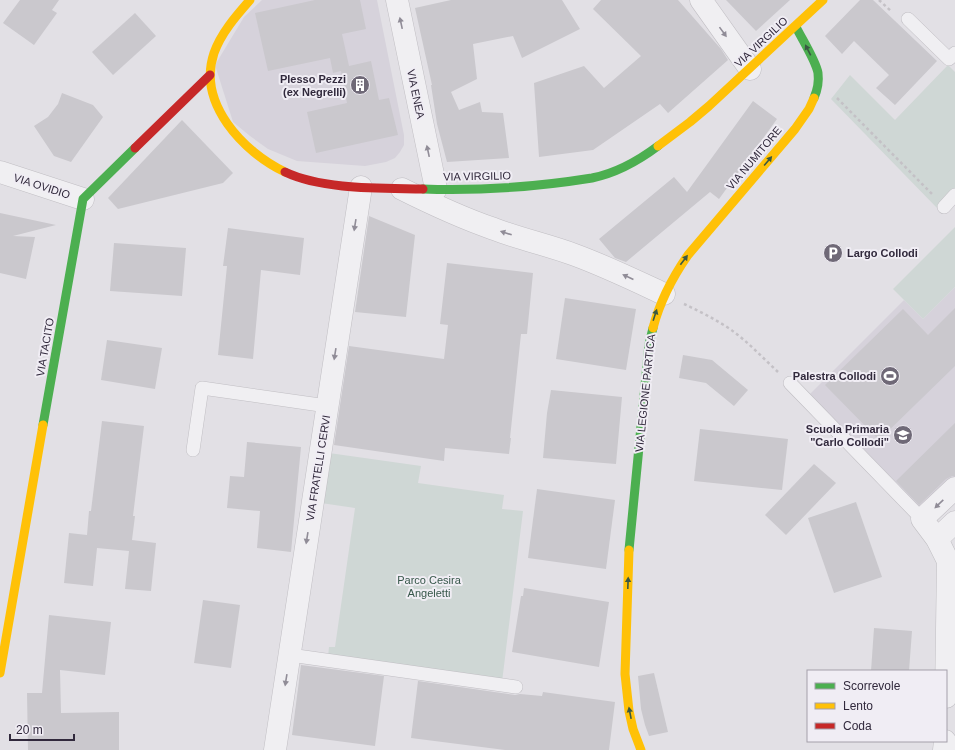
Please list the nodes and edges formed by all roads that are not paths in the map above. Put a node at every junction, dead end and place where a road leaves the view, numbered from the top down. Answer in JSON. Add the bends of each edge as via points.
{"nodes":[{"id":1,"x":250,"y":0,"type":"edge"},
{"id":2,"x":397,"y":0,"type":"edge"},
{"id":3,"x":701,"y":0,"type":"edge"},
{"id":4,"x":823,"y":0,"type":"edge"},
{"id":5,"x":908,"y":19,"type":"dead end"},
{"id":6,"x":796,"y":27,"type":"junction"},
{"id":7,"x":955,"y":53,"type":"edge"},
{"id":8,"x":750,"y":69,"type":"junction"},
{"id":9,"x":210,"y":75,"type":"junction"},
{"id":10,"x":0,"y":172,"type":"edge"},
{"id":11,"x":361,"y":187,"type":"junction"},
{"id":12,"x":402,"y":189,"type":"junction"},
{"id":13,"x":436,"y":189,"type":"junction"},
{"id":14,"x":955,"y":196,"type":"edge"},
{"id":15,"x":83,"y":199,"type":"junction"},
{"id":16,"x":944,"y":206,"type":"road end"},
{"id":17,"x":664,"y":294,"type":"junction"},
{"id":18,"x":790,"y":383,"type":"road end"},
{"id":19,"x":327,"y":406,"type":"junction"},
{"id":20,"x":193,"y":450,"type":"dead end"},
{"id":21,"x":955,"y":488,"type":"edge"},
{"id":22,"x":922,"y":519,"type":"junction"},
{"id":23,"x":955,"y":522,"type":"edge"},
{"id":24,"x":937,"y":539,"type":"junction"},
{"id":25,"x":952,"y":560,"type":"edge"},
{"id":26,"x":290,"y":655,"type":"junction"},
{"id":27,"x":0,"y":673,"type":"edge"},
{"id":28,"x":947,"y":674,"type":"edge"},
{"id":29,"x":516,"y":687,"type":"dead end"},
{"id":30,"x":275,"y":750,"type":"edge"},
{"id":31,"x":641,"y":750,"type":"edge"}],
"edges":[{"from":1,"to":9,"type":"street","name":"VIA VIRGILIO","via":[[218,42]]},
{"from":13,"to":2,"type":"street","name":"VIA ENEA","one_way":true},
{"from":3,"to":8,"type":"street","one_way":true},
{"from":4,"to":6,"type":"street","name":"VIA VIRGILIO"},
{"from":5,"to":7,"type":"lane","via":[[949,59]]},
{"from":6,"to":8,"type":"street","name":"VIA VIRGILIO"},
{"from":17,"to":6,"type":"street","name":"VIA NUMITORE","one_way":true,"via":[[688,255],[809,109],[817,91],[818,69]]},
{"from":8,"to":13,"type":"street","name":"VIA VIRGILIO","via":[[698,117],[641,158],[608,174],[510,188]]},
{"from":9,"to":11,"type":"street","name":"VIA VIRGILIO","via":[[219,111],[237,137],[262,159],[306,180]]},
{"from":9,"to":15,"type":"street"},
{"from":10,"to":15,"type":"street","name":"VIA OVIDIO"},
{"from":11,"to":12,"type":"street","name":"VIA VIRGILIO"},
{"from":11,"to":19,"type":"street","name":"VIA FRATELLI CERVI","one_way":true},
{"from":12,"to":13,"type":"street","name":"VIA VIRGILIO"},
{"from":17,"to":12,"type":"street","one_way":true,"via":[[584,258],[447,211]]},
{"from":14,"to":16,"type":"lane"},
{"from":15,"to":27,"type":"street","name":"VIA TACITO"},
{"from":31,"to":17,"type":"street","name":"VIA LEGIONE PARTICA","one_way":true,"via":[[629,711],[625,674],[629,554],[649,344]]},
{"from":18,"to":22,"type":"lane"},
{"from":19,"to":20,"type":"lane","via":[[202,388]]},
{"from":19,"to":26,"type":"street","name":"VIA FRATELLI CERVI","one_way":true},
{"from":21,"to":22,"type":"street","one_way":true},
{"from":22,"to":24,"type":"street"},
{"from":23,"to":24,"type":"street"},
{"from":24,"to":25,"type":"street"},
{"from":25,"to":28,"type":"street"},
{"from":26,"to":29,"type":"lane"},
{"from":26,"to":30,"type":"street","name":"VIA FRATELLI CERVI","one_way":true}]}
